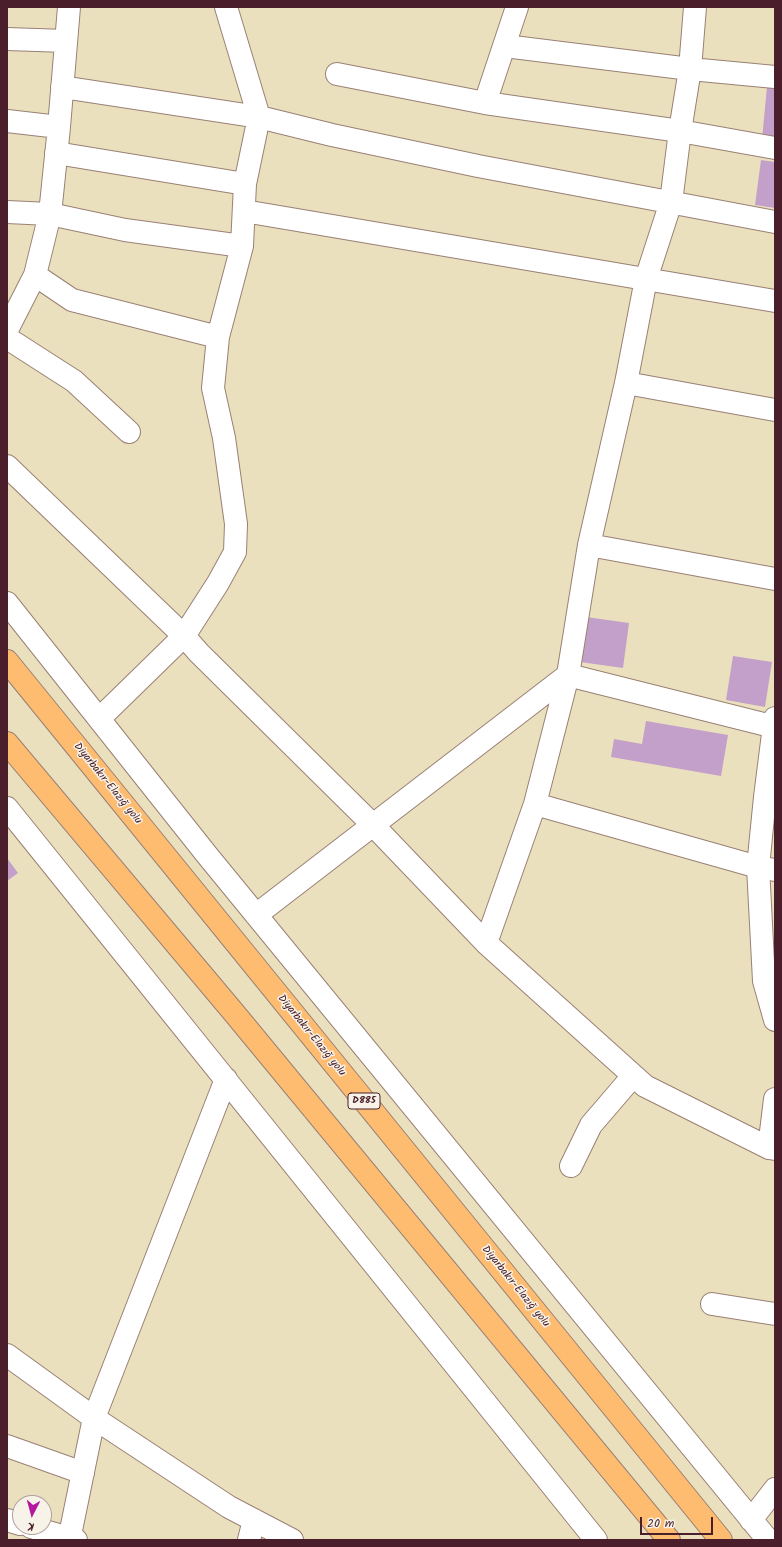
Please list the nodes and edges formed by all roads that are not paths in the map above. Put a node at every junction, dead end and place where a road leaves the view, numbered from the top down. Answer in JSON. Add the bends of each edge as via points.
{"nodes":[{"id":1,"x":69,"y":7,"type":"edge"},
{"id":2,"x":226,"y":7,"type":"edge"},
{"id":3,"x":514,"y":7,"type":"edge"},
{"id":4,"x":695,"y":7,"type":"edge"},
{"id":5,"x":7,"y":39,"type":"edge"},
{"id":6,"x":66,"y":41,"type":"junction"},
{"id":7,"x":505,"y":46,"type":"junction"},
{"id":8,"x":690,"y":69,"type":"junction"},
{"id":9,"x":337,"y":74,"type":"dead end"},
{"id":10,"x":775,"y":77,"type":"edge"},
{"id":11,"x":62,"y":87,"type":"junction"},
{"id":12,"x":485,"y":103,"type":"junction"},
{"id":13,"x":259,"y":117,"type":"junction"},
{"id":14,"x":7,"y":121,"type":"edge"},
{"id":15,"x":59,"y":127,"type":"junction"},
{"id":16,"x":680,"y":131,"type":"junction"},
{"id":17,"x":775,"y":148,"type":"edge"},
{"id":18,"x":56,"y":153,"type":"junction"},
{"id":19,"x":245,"y":184,"type":"junction"},
{"id":20,"x":670,"y":202,"type":"junction"},
{"id":21,"x":244,"y":211,"type":"junction"},
{"id":22,"x":7,"y":212,"type":"edge"},
{"id":23,"x":50,"y":214,"type":"junction"},
{"id":24,"x":775,"y":222,"type":"edge"},
{"id":25,"x":242,"y":246,"type":"junction"},
{"id":26,"x":35,"y":275,"type":"junction"},
{"id":27,"x":646,"y":279,"type":"junction"},
{"id":28,"x":775,"y":301,"type":"edge"},
{"id":29,"x":7,"y":330,"type":"edge"},
{"id":30,"x":218,"y":337,"type":"junction"},
{"id":31,"x":7,"y":338,"type":"edge"},
{"id":32,"x":626,"y":384,"type":"junction"},
{"id":33,"x":775,"y":410,"type":"edge"},
{"id":34,"x":129,"y":432,"type":"dead end"},
{"id":35,"x":7,"y":466,"type":"edge"},
{"id":36,"x":589,"y":545,"type":"junction"},
{"id":37,"x":775,"y":579,"type":"edge"},
{"id":38,"x":7,"y":603,"type":"edge"},
{"id":39,"x":184,"y":636,"type":"junction"},
{"id":40,"x":7,"y":661,"type":"edge"},
{"id":41,"x":568,"y":675,"type":"junction"},
{"id":42,"x":100,"y":719,"type":"junction"},
{"id":43,"x":775,"y":724,"type":"edge"},
{"id":44,"x":7,"y":743,"type":"edge"},
{"id":45,"x":535,"y":804,"type":"junction"},
{"id":46,"x":7,"y":808,"type":"edge"},
{"id":47,"x":373,"y":825,"type":"junction"},
{"id":48,"x":766,"y":869,"type":"edge"},
{"id":49,"x":256,"y":915,"type":"junction"},
{"id":50,"x":486,"y":942,"type":"junction"},
{"id":51,"x":775,"y":1020,"type":"edge"},
{"id":52,"x":634,"y":1076,"type":"junction"},
{"id":53,"x":226,"y":1079,"type":"junction"},
{"id":54,"x":775,"y":1099,"type":"edge"},
{"id":55,"x":772,"y":1149,"type":"edge"},
{"id":56,"x":571,"y":1166,"type":"dead end"},
{"id":57,"x":712,"y":1304,"type":"dead end"},
{"id":58,"x":775,"y":1314,"type":"edge"},
{"id":59,"x":7,"y":1355,"type":"edge"},
{"id":60,"x":94,"y":1418,"type":"junction"},
{"id":61,"x":7,"y":1446,"type":"edge"},
{"id":62,"x":83,"y":1473,"type":"junction"},
{"id":63,"x":775,"y":1490,"type":"edge"},
{"id":64,"x":751,"y":1520,"type":"junction"},
{"id":65,"x":251,"y":1530,"type":"edge"},
{"id":66,"x":52,"y":1533,"type":"edge"},
{"id":67,"x":72,"y":1539,"type":"edge"},
{"id":68,"x":292,"y":1540,"type":"edge"},
{"id":69,"x":596,"y":1540,"type":"edge"},
{"id":70,"x":669,"y":1540,"type":"edge"},
{"id":71,"x":721,"y":1540,"type":"edge"},
{"id":72,"x":768,"y":1540,"type":"edge"}],
"edges":[{"from":1,"to":6,"type":"street"},
{"from":2,"to":13,"type":"street"},
{"from":3,"to":7,"type":"street"},
{"from":4,"to":8,"type":"street"},
{"from":5,"to":6,"type":"street"},
{"from":6,"to":11,"type":"street"},
{"from":7,"to":8,"type":"street"},
{"from":7,"to":12,"type":"street"},
{"from":8,"to":10,"type":"street"},
{"from":8,"to":16,"type":"street"},
{"from":9,"to":12,"type":"street"},
{"from":11,"to":13,"type":"street"},
{"from":11,"to":15,"type":"street"},
{"from":12,"to":16,"type":"street"},
{"from":13,"to":19,"type":"street"},
{"from":13,"to":20,"type":"street","via":[[478,166]]},
{"from":14,"to":15,"type":"street"},
{"from":15,"to":18,"type":"street"},
{"from":16,"to":17,"type":"street"},
{"from":16,"to":20,"type":"street"},
{"from":18,"to":19,"type":"street"},
{"from":18,"to":23,"type":"street"},
{"from":19,"to":21,"type":"street"},
{"from":20,"to":24,"type":"street"},
{"from":20,"to":27,"type":"street"},
{"from":21,"to":25,"type":"street"},
{"from":21,"to":27,"type":"street"},
{"from":22,"to":23,"type":"street"},
{"from":23,"to":25,"type":"street","via":[[125,230]]},
{"from":23,"to":26,"type":"street"},
{"from":25,"to":30,"type":"street"},
{"from":26,"to":29,"type":"street"},
{"from":26,"to":30,"type":"street","via":[[72,300]]},
{"from":27,"to":28,"type":"street"},
{"from":27,"to":32,"type":"street"},
{"from":30,"to":39,"type":"street","via":[[212,388],[224,438],[236,524],[235,552]]},
{"from":31,"to":34,"type":"street","via":[[74,381]]},
{"from":32,"to":33,"type":"street"},
{"from":32,"to":36,"type":"street"},
{"from":35,"to":39,"type":"street"},
{"from":36,"to":37,"type":"street"},
{"from":36,"to":41,"type":"street"},
{"from":38,"to":42,"type":"street"},
{"from":39,"to":42,"type":"street"},
{"from":39,"to":47,"type":"street","via":[[199,654]]},
{"from":40,"to":71,"type":"highway","name":"Diyarbakır-Elazığ yolu","number":"D885"},
{"from":41,"to":43,"type":"street"},
{"from":41,"to":45,"type":"street"},
{"from":41,"to":47,"type":"street"},
{"from":42,"to":49,"type":"street"},
{"from":43,"to":48,"type":"street"},
{"from":44,"to":70,"type":"highway","via":[[235,1014]]},
{"from":45,"to":48,"type":"street"},
{"from":45,"to":50,"type":"street"},
{"from":46,"to":53,"type":"street"},
{"from":47,"to":49,"type":"street"},
{"from":47,"to":50,"type":"street"},
{"from":48,"to":51,"type":"street","via":[[764,981]]},
{"from":49,"to":64,"type":"street"},
{"from":50,"to":52,"type":"street"},
{"from":52,"to":55,"type":"street","via":[[645,1086]]},
{"from":52,"to":56,"type":"street","via":[[591,1125]]},
{"from":53,"to":60,"type":"street"},
{"from":53,"to":69,"type":"street"},
{"from":54,"to":55,"type":"street"},
{"from":57,"to":58,"type":"street"},
{"from":59,"to":60,"type":"street"},
{"from":60,"to":62,"type":"street"},
{"from":60,"to":65,"type":"street","via":[[229,1507]]},
{"from":61,"to":62,"type":"street"},
{"from":62,"to":67,"type":"street"},
{"from":63,"to":64,"type":"street"},
{"from":64,"to":72,"type":"street"},
{"from":65,"to":68,"type":"street"},
{"from":66,"to":67,"type":"street"}]}
